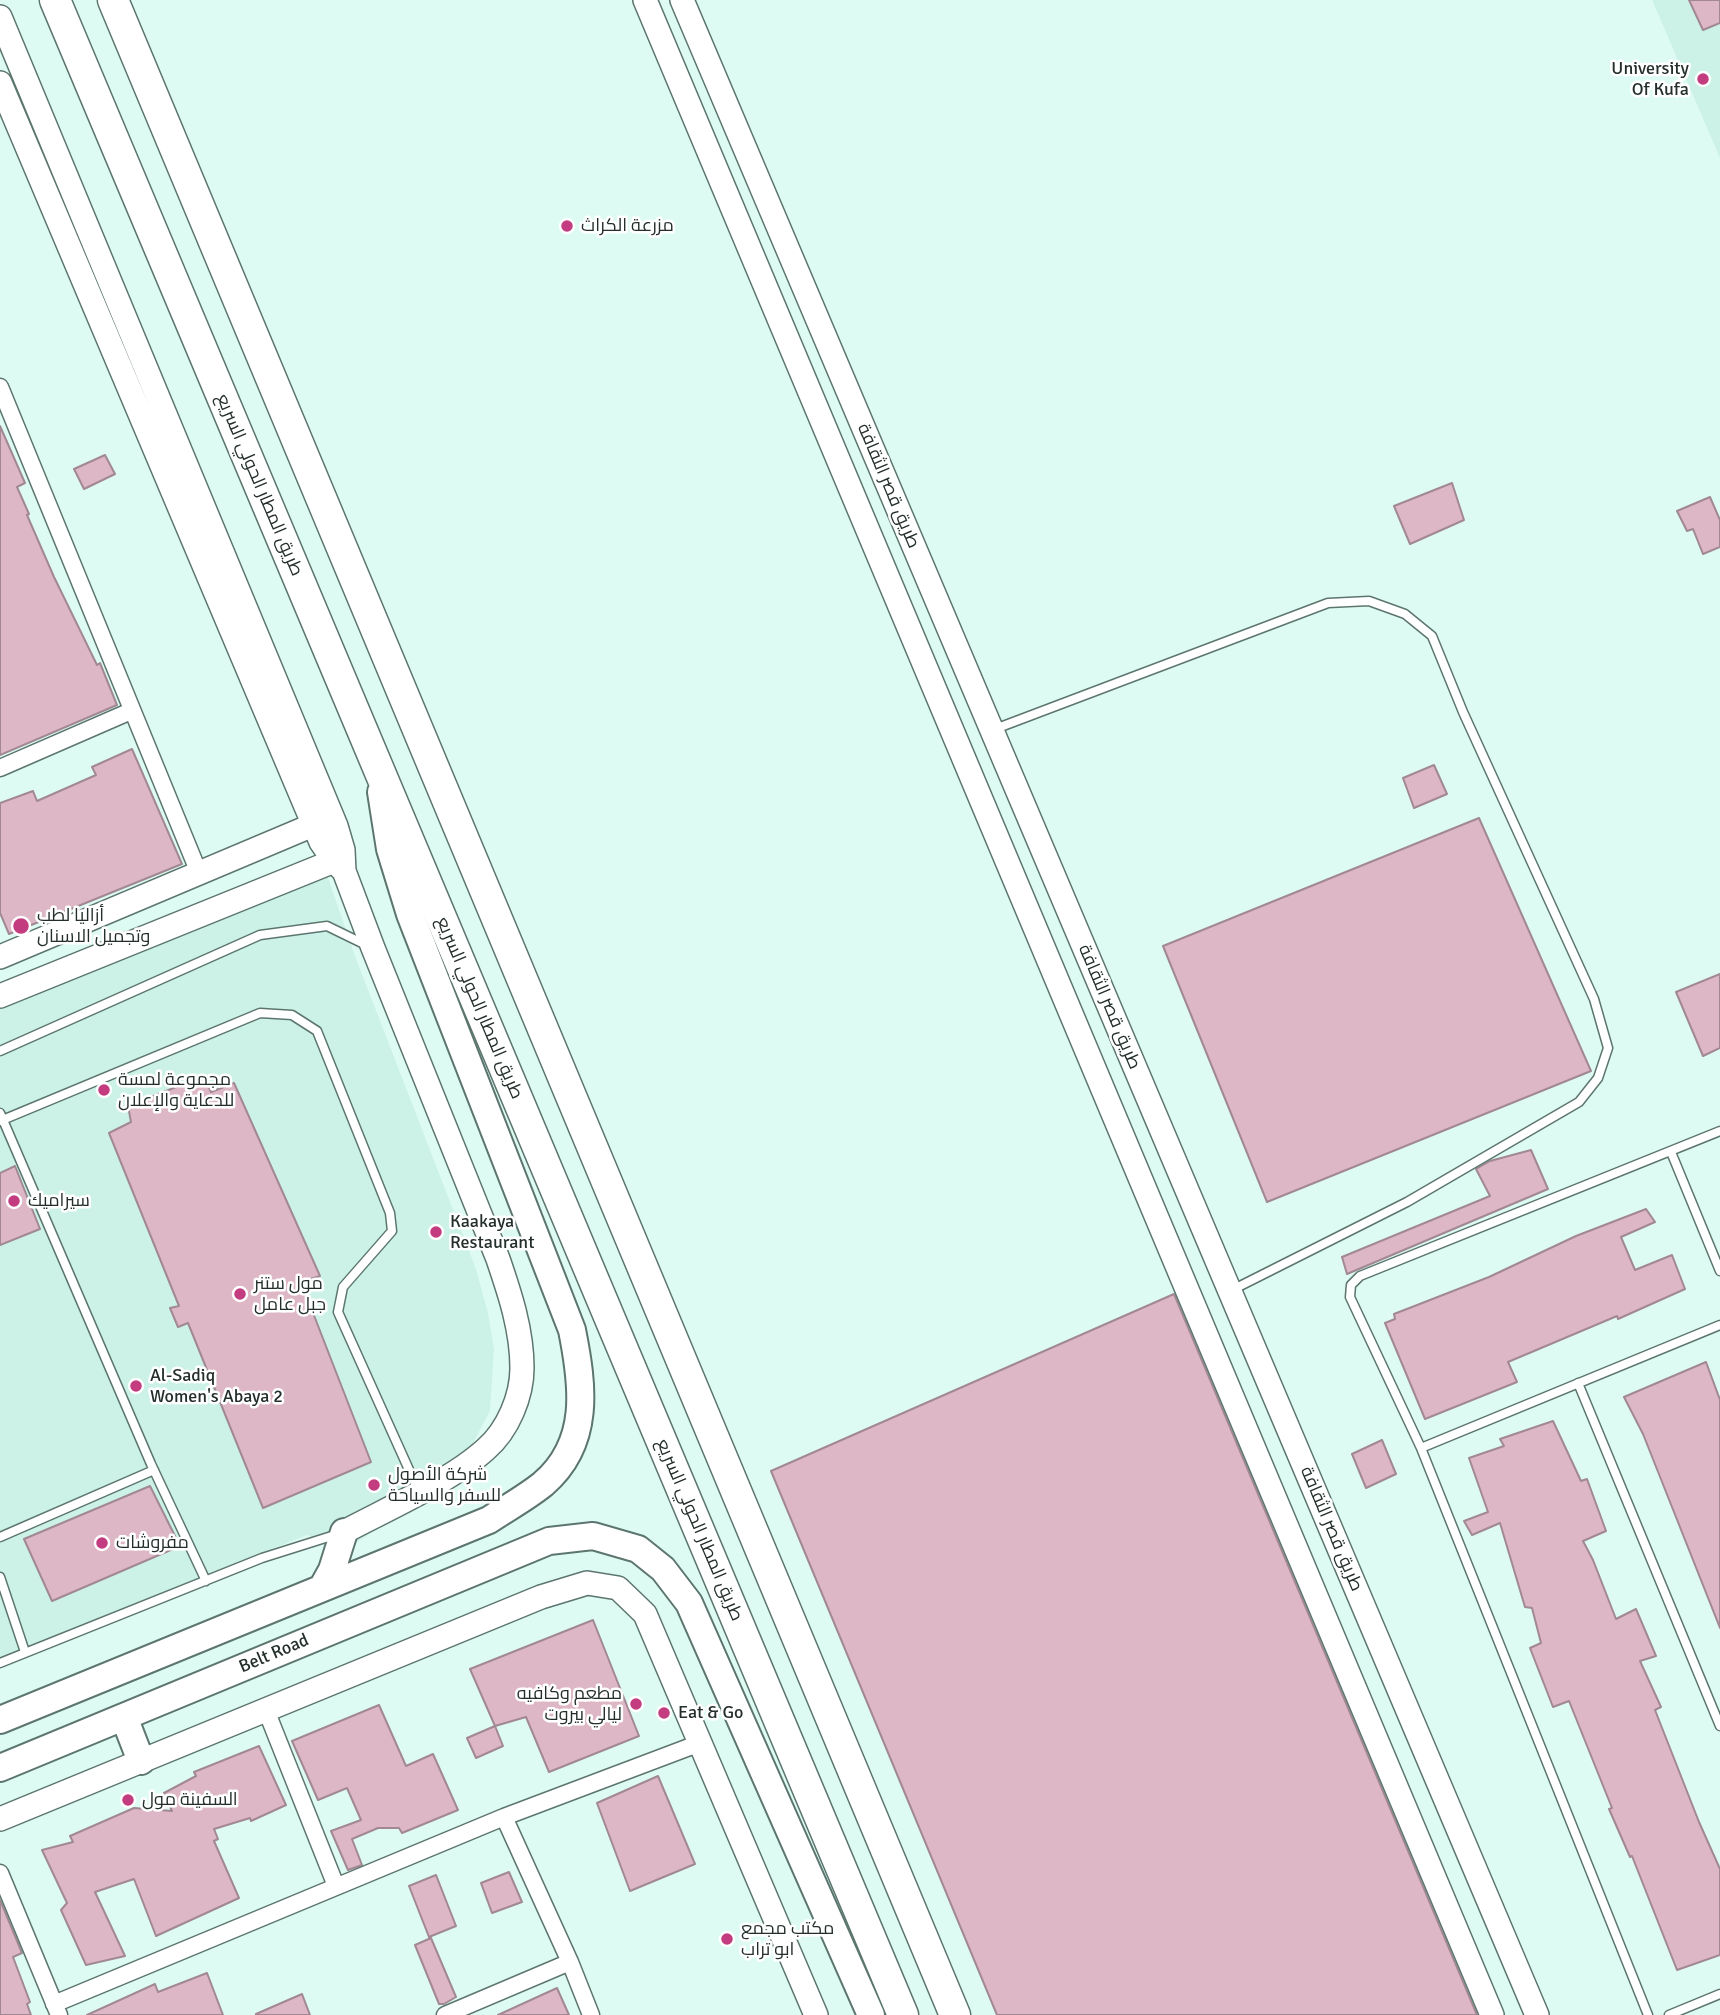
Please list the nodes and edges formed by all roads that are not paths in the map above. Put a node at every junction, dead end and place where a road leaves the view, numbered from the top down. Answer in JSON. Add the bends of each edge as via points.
{"nodes":[{"id":1,"x":55,"y":0,"type":"edge"},
{"id":2,"x":113,"y":0,"type":"edge"},
{"id":3,"x":645,"y":0,"type":"edge"},
{"id":4,"x":682,"y":0,"type":"edge"},
{"id":5,"x":0,"y":17,"type":"edge"},
{"id":6,"x":0,"y":83,"type":"edge"},
{"id":7,"x":0,"y":387,"type":"edge"},
{"id":8,"x":7,"y":419,"type":"edge"},
{"id":9,"x":131,"y":711,"type":"junction"},
{"id":10,"x":992,"y":730,"type":"junction"},
{"id":11,"x":377,"y":766,"type":"junction"},
{"id":12,"x":0,"y":768,"type":"edge"},
{"id":13,"x":313,"y":825,"type":"junction"},
{"id":14,"x":339,"y":866,"type":"junction"},
{"id":15,"x":199,"y":873,"type":"junction"},
{"id":16,"x":101,"y":916,"type":"junction"},
{"id":17,"x":373,"y":948,"type":"junction"},
{"id":18,"x":113,"y":951,"type":"junction"},
{"id":19,"x":0,"y":957,"type":"edge"},
{"id":20,"x":0,"y":996,"type":"edge"},
{"id":21,"x":0,"y":1051,"type":"edge"},
{"id":22,"x":1,"y":1118,"type":"edge"},
{"id":23,"x":1720,"y":1131,"type":"edge"},
{"id":24,"x":1671,"y":1152,"type":"junction"},
{"id":25,"x":1720,"y":1271,"type":"edge"},
{"id":26,"x":1230,"y":1291,"type":"junction"},
{"id":27,"x":1720,"y":1325,"type":"edge"},
{"id":28,"x":1578,"y":1383,"type":"junction"},
{"id":29,"x":1421,"y":1448,"type":"junction"},
{"id":30,"x":153,"y":1470,"type":"junction"},
{"id":31,"x":419,"y":1492,"type":"junction"},
{"id":32,"x":344,"y":1532,"type":"junction"},
{"id":33,"x":0,"y":1537,"type":"edge"},
{"id":34,"x":0,"y":1577,"type":"edge"},
{"id":35,"x":206,"y":1581,"type":"junction"},
{"id":36,"x":321,"y":1588,"type":"junction"},
{"id":37,"x":24,"y":1653,"type":"junction"},
{"id":38,"x":0,"y":1662,"type":"edge"},
{"id":39,"x":266,"y":1710,"type":"junction"},
{"id":40,"x":124,"y":1717,"type":"junction"},
{"id":41,"x":0,"y":1720,"type":"edge"},
{"id":42,"x":1720,"y":1726,"type":"edge"},
{"id":43,"x":700,"y":1743,"type":"junction"},
{"id":44,"x":141,"y":1761,"type":"junction"},
{"id":45,"x":0,"y":1768,"type":"edge"},
{"id":46,"x":504,"y":1817,"type":"junction"},
{"id":47,"x":0,"y":1819,"type":"edge"},
{"id":48,"x":0,"y":1873,"type":"edge"},
{"id":49,"x":336,"y":1886,"type":"junction"},
{"id":50,"x":570,"y":1962,"type":"junction"},
{"id":51,"x":1720,"y":1994,"type":"edge"},
{"id":52,"x":56,"y":2009,"type":"edge"},
{"id":53,"x":445,"y":2015,"type":"edge"},
{"id":54,"x":591,"y":2015,"type":"edge"},
{"id":55,"x":816,"y":2015,"type":"edge"},
{"id":56,"x":871,"y":2015,"type":"edge"},
{"id":57,"x":903,"y":2015,"type":"edge"},
{"id":58,"x":955,"y":2015,"type":"edge"},
{"id":59,"x":1492,"y":2015,"type":"edge"},
{"id":60,"x":1537,"y":2015,"type":"edge"},
{"id":61,"x":1648,"y":2015,"type":"edge"},
{"id":62,"x":1669,"y":2015,"type":"edge"}],
"edges":[{"from":1,"to":11,"type":"highway","name":"طريق المطار الحولي السريع"},
{"from":2,"to":58,"type":"highway"},
{"from":3,"to":59,"type":"street","name":"طريق قصر الثقافة"},
{"from":4,"to":10,"type":"street","name":"طريق قصر الثقافة"},
{"from":5,"to":14,"type":"street","via":[[336,826],[343,850]]},
{"from":6,"to":13,"type":"street"},
{"from":7,"to":8,"type":"street"},
{"from":8,"to":9,"type":"street"},
{"from":9,"to":12,"type":"street"},
{"from":9,"to":15,"type":"street"},
{"from":10,"to":26,"type":"street","name":"طريق قصر الثقافة"},
{"from":10,"to":26,"type":"lane","via":[[1328,603],[1369,601],[1405,614],[1432,635],[1462,712],[1594,999],[1608,1048],[1598,1078],[1579,1102],[1407,1202]]},
{"from":11,"to":36,"type":"main road","via":[[390,849],[410,914],[572,1330],[581,1376],[580,1421],[566,1459],[544,1483],[489,1520]]},
{"from":11,"to":57,"type":"highway","name":"طريق المطار الحولي السريع"},
{"from":13,"to":14,"type":"street"},
{"from":13,"to":15,"type":"street"},
{"from":14,"to":17,"type":"street"},
{"from":14,"to":18,"type":"street"},
{"from":15,"to":16,"type":"street"},
{"from":16,"to":18,"type":"street"},
{"from":16,"to":19,"type":"street"},
{"from":17,"to":21,"type":"lane","via":[[327,926],[260,935]]},
{"from":17,"to":31,"type":"street","via":[[498,1259],[520,1342],[522,1370],[506,1424],[489,1447],[467,1465]]},
{"from":18,"to":20,"type":"street"},
{"from":22,"to":30,"type":"lane"},
{"from":22,"to":31,"type":"lane","via":[[260,1013],[292,1015],[317,1031],[390,1213],[392,1231],[343,1287],[338,1312]]},
{"from":23,"to":24,"type":"lane"},
{"from":24,"to":25,"type":"lane"},
{"from":24,"to":29,"type":"lane","via":[[1360,1276],[1351,1285],[1350,1297]]},
{"from":26,"to":60,"type":"street","name":"طريق قصر الثقافة"},
{"from":27,"to":28,"type":"lane"},
{"from":28,"to":29,"type":"lane"},
{"from":28,"to":42,"type":"lane"},
{"from":29,"to":61,"type":"lane"},
{"from":30,"to":33,"type":"lane"},
{"from":30,"to":35,"type":"lane"},
{"from":31,"to":32,"type":"street"},
{"from":32,"to":35,"type":"lane"},
{"from":32,"to":36,"type":"main road"},
{"from":34,"to":37,"type":"lane"},
{"from":35,"to":37,"type":"lane"},
{"from":36,"to":41,"type":"main road"},
{"from":37,"to":38,"type":"lane"},
{"from":39,"to":43,"type":"street","via":[[541,1597],[587,1583],[618,1588],[645,1614]]},
{"from":39,"to":44,"type":"street"},
{"from":39,"to":49,"type":"street"},
{"from":40,"to":44,"type":"main road"},
{"from":40,"to":45,"type":"main road","name":"Belt Road"},
{"from":40,"to":56,"type":"main road","name":"Belt Road","via":[[549,1541],[593,1536],[638,1549],[663,1569],[689,1602]]},
{"from":43,"to":46,"type":"street"},
{"from":43,"to":55,"type":"street"},
{"from":44,"to":47,"type":"street"},
{"from":46,"to":49,"type":"street"},
{"from":46,"to":50,"type":"street"},
{"from":48,"to":52,"type":"street"},
{"from":49,"to":52,"type":"street"},
{"from":50,"to":53,"type":"street"},
{"from":50,"to":54,"type":"street"},
{"from":51,"to":62,"type":"lane"}]}
